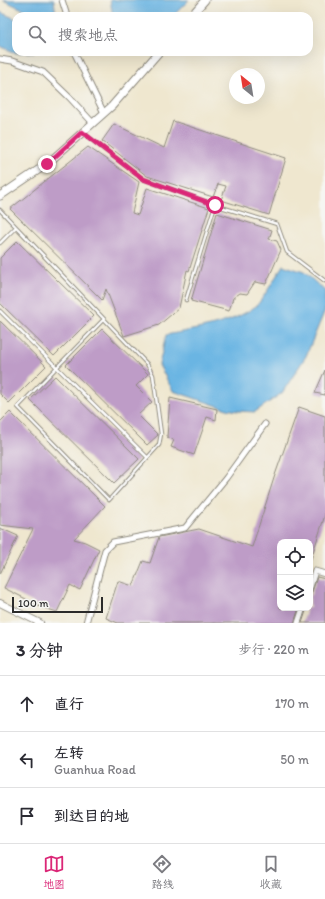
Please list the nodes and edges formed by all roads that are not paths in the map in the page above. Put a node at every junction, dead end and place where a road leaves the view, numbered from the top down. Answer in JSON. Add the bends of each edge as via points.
{"nodes":[{"id":1,"x":62,"y":0,"type":"edge"},
{"id":2,"x":204,"y":0,"type":"edge"},
{"id":3,"x":65,"y":12,"type":"edge"},
{"id":4,"x":194,"y":12,"type":"edge"},
{"id":5,"x":76,"y":56,"type":"edge"},
{"id":6,"x":156,"y":56,"type":"edge"},
{"id":7,"x":0,"y":59,"type":"edge"},
{"id":8,"x":104,"y":113,"type":"junction"},
{"id":9,"x":92,"y":123,"type":"junction"},
{"id":10,"x":82,"y":132,"type":"junction"},
{"id":11,"x":0,"y":196,"type":"edge"},
{"id":12,"x":215,"y":205,"type":"junction"},
{"id":13,"x":0,"y":210,"type":"edge"},
{"id":14,"x":16,"y":227,"type":"junction"},
{"id":15,"x":0,"y":243,"type":"edge"},
{"id":16,"x":325,"y":281,"type":"edge"},
{"id":17,"x":186,"y":300,"type":"dead end"},
{"id":18,"x":0,"y":311,"type":"edge"},
{"id":19,"x":104,"y":319,"type":"junction"},
{"id":20,"x":56,"y":367,"type":"junction"},
{"id":21,"x":265,"y":424,"type":"dead end"},
{"id":22,"x":147,"y":458,"type":"junction"},
{"id":23,"x":325,"y":574,"type":"edge"},
{"id":24,"x":313,"y":577,"type":"edge"},
{"id":25,"x":0,"y":603,"type":"edge"},
{"id":26,"x":302,"y":611,"type":"edge"},
{"id":27,"x":40,"y":623,"type":"edge"},
{"id":28,"x":86,"y":623,"type":"edge"},
{"id":29,"x":298,"y":623,"type":"edge"}],
"edges":[{"from":1,"to":3,"type":"street"},
{"from":2,"to":4,"type":"main road"},
{"from":5,"to":8,"type":"street"},
{"from":6,"to":8,"type":"main road"},
{"from":7,"to":9,"type":"street","via":[[44,72]]},
{"from":8,"to":9,"type":"main road"},
{"from":9,"to":10,"type":"main road"},
{"from":10,"to":11,"type":"main road","via":[[47,164]]},
{"from":10,"to":12,"type":"lane","via":[[143,179]]},
{"from":12,"to":16,"type":"lane","via":[[277,224],[287,252]]},
{"from":12,"to":17,"type":"lane"},
{"from":13,"to":14,"type":"lane"},
{"from":14,"to":15,"type":"lane"},
{"from":14,"to":19,"type":"lane"},
{"from":18,"to":20,"type":"lane"},
{"from":19,"to":20,"type":"lane"},
{"from":19,"to":22,"type":"lane","via":[[147,364],[153,375],[162,434],[159,445]]},
{"from":20,"to":22,"type":"lane"},
{"from":20,"to":22,"type":"lane","via":[[18,407],[110,500]]},
{"from":21,"to":28,"type":"street","via":[[226,478],[185,528],[113,542],[105,550]]},
{"from":23,"to":24,"type":"street","via":[[315,571]]},
{"from":25,"to":27,"type":"street"},
{"from":26,"to":29,"type":"street"}]}
